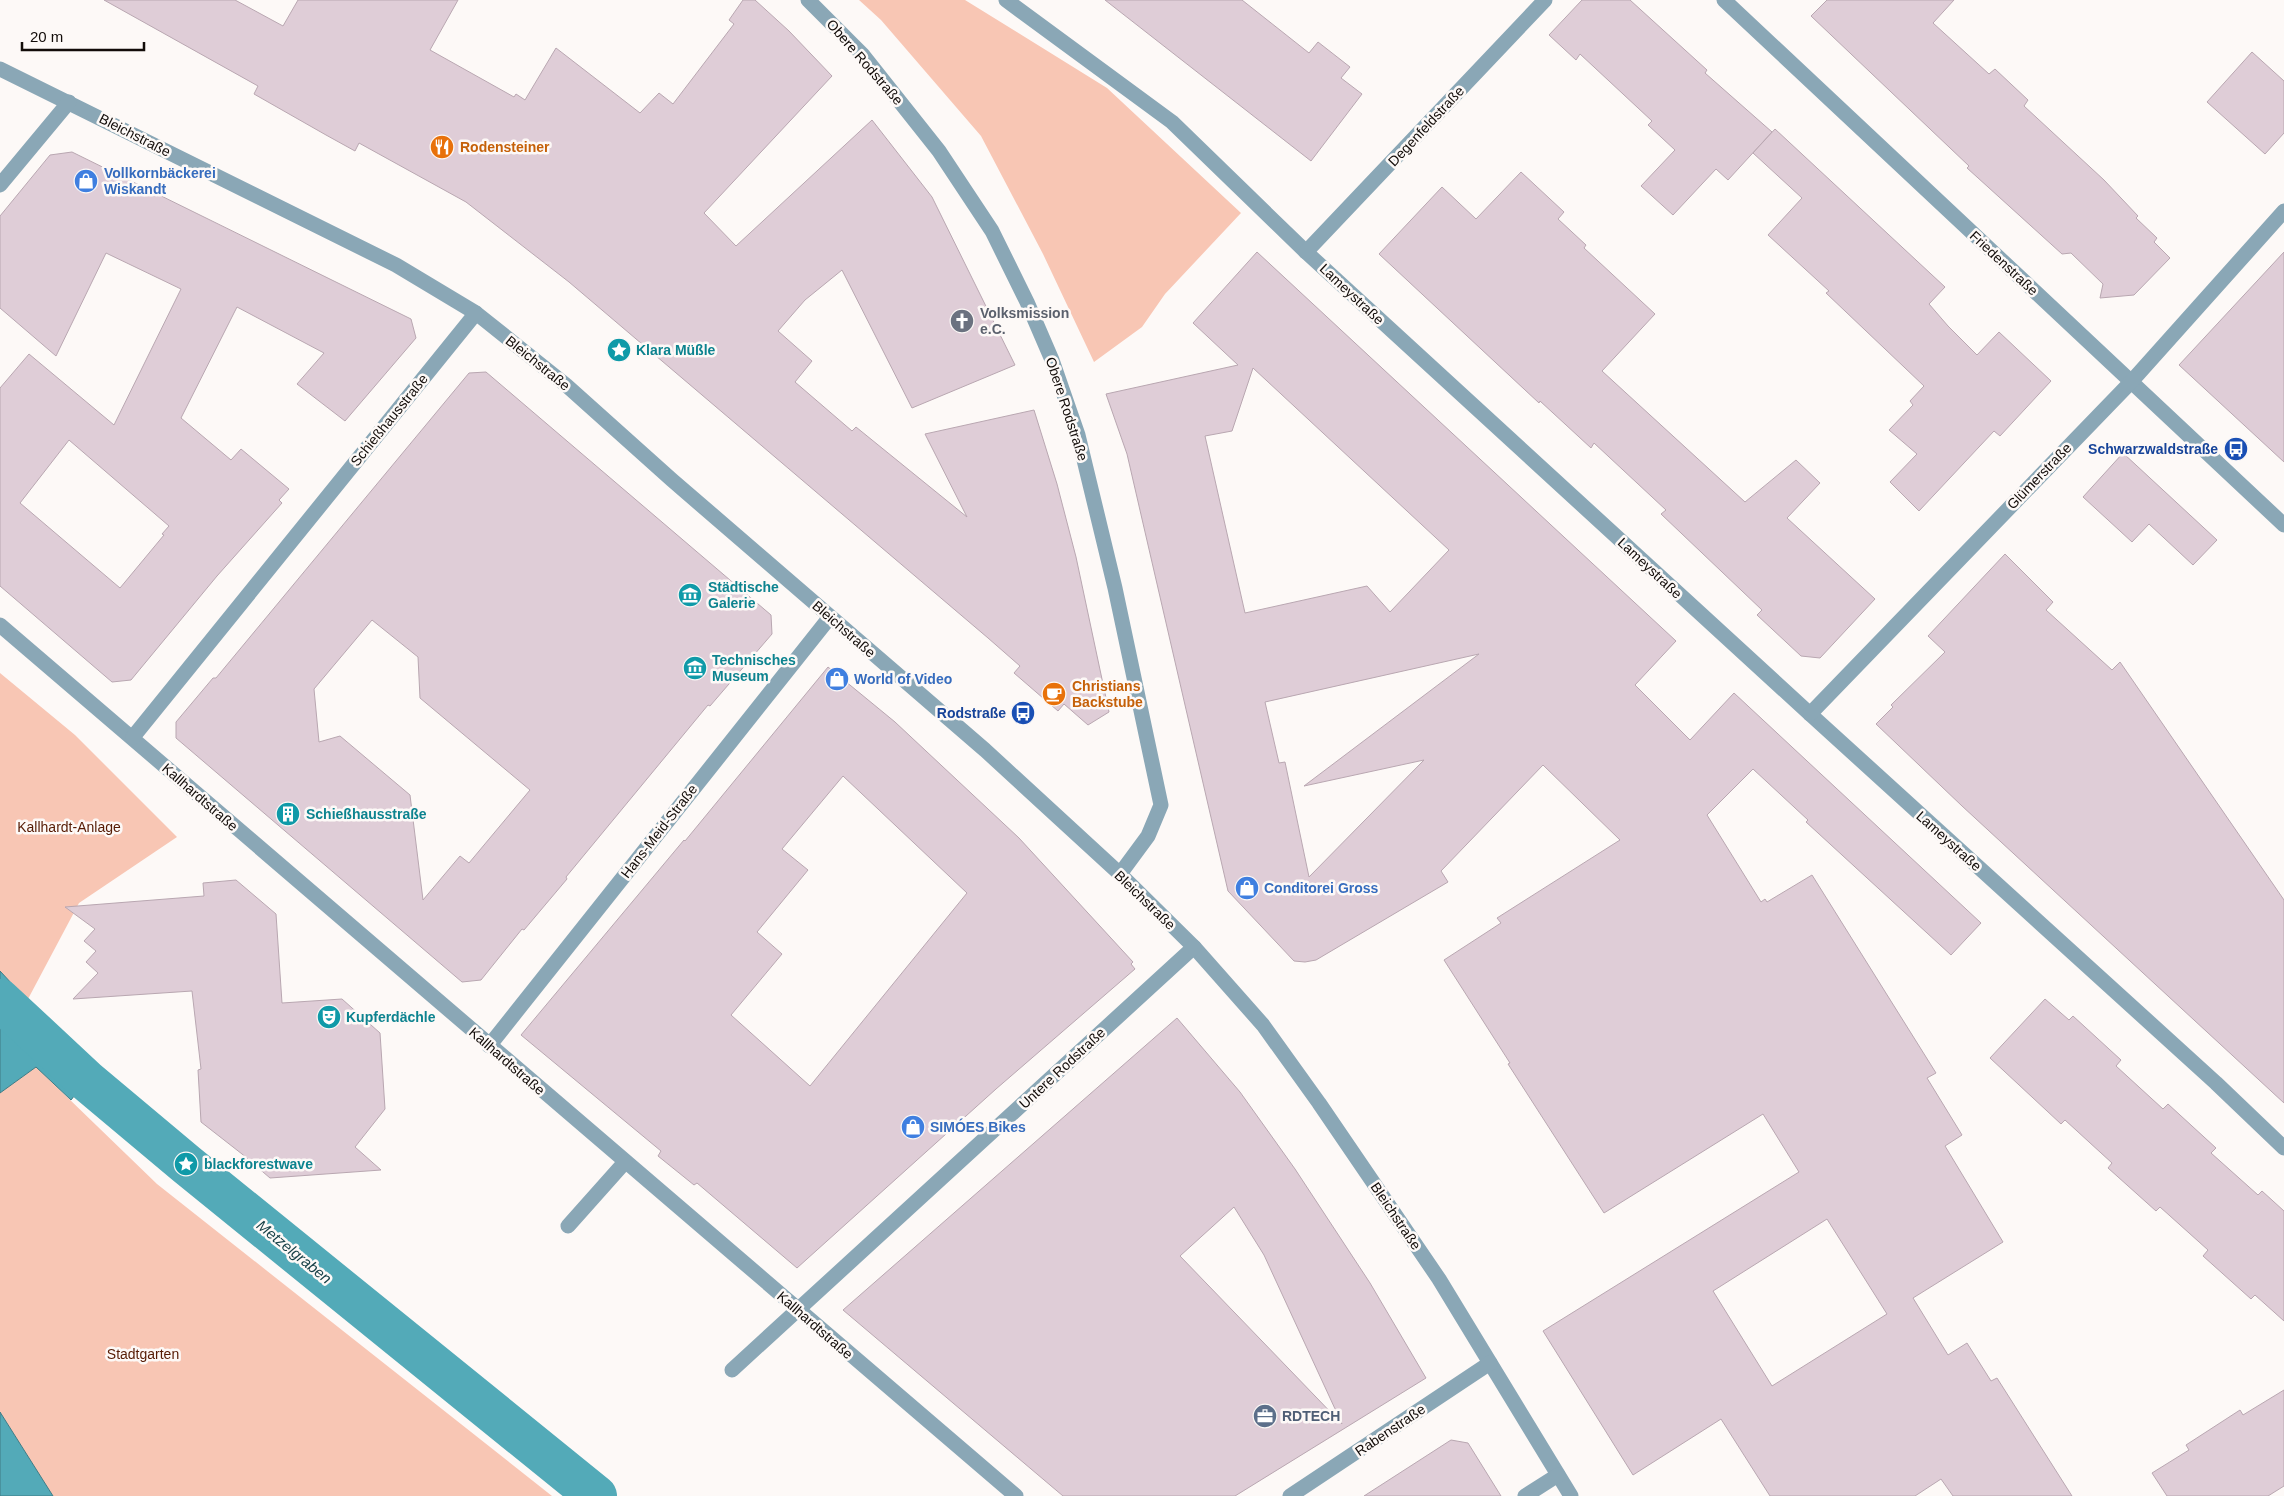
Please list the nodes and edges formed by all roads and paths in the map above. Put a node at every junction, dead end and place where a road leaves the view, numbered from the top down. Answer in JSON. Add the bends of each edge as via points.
{"nodes":[{"id":1,"x":808,"y":0,"type":"edge"},
{"id":2,"x":1006,"y":0,"type":"edge"},
{"id":3,"x":1545,"y":0,"type":"edge"},
{"id":4,"x":1724,"y":0,"type":"edge"},
{"id":5,"x":0,"y":69,"type":"edge"},
{"id":6,"x":69,"y":102,"type":"junction"},
{"id":7,"x":0,"y":185,"type":"edge"},
{"id":8,"x":2284,"y":210,"type":"edge"},
{"id":9,"x":1306,"y":252,"type":"junction"},
{"id":10,"x":476,"y":313,"type":"junction"},
{"id":11,"x":2131,"y":382,"type":"junction"},
{"id":12,"x":2284,"y":525,"type":"edge"},
{"id":13,"x":830,"y":617,"type":"junction"},
{"id":14,"x":0,"y":625,"type":"edge"},
{"id":15,"x":1810,"y":714,"type":"junction"},
{"id":16,"x":133,"y":737,"type":"junction"},
{"id":17,"x":1120,"y":874,"type":"junction"},
{"id":18,"x":1194,"y":947,"type":"junction"},
{"id":19,"x":489,"y":1046,"type":"junction"},
{"id":20,"x":2284,"y":1148,"type":"edge"},
{"id":21,"x":625,"y":1162,"type":"junction"},
{"id":22,"x":568,"y":1226,"type":"dead end"},
{"id":23,"x":798,"y":1310,"type":"junction"},
{"id":24,"x":1490,"y":1363,"type":"junction"},
{"id":25,"x":732,"y":1370,"type":"dead end"},
{"id":26,"x":1558,"y":1475,"type":"junction"},
{"id":27,"x":1014,"y":1495,"type":"edge"},
{"id":28,"x":1290,"y":1496,"type":"edge"},
{"id":29,"x":1525,"y":1496,"type":"edge"},
{"id":30,"x":1571,"y":1496,"type":"edge"}],
"edges":[{"from":1,"to":17,"type":"street","name":"Obere Rodstraße","via":[[862,54],[940,151],[987,223],[1027,302],[1064,395],[1078,435],[1115,588],[1161,805],[1148,836]]},
{"from":2,"to":9,"type":"street","name":"Lameystraße","via":[[1172,122]]},
{"from":3,"to":9,"type":"street","name":"Degenfeldstraße"},
{"from":4,"to":11,"type":"street","name":"Friedenstraße"},
{"from":5,"to":6,"type":"street","name":"Bleichstraße"},
{"from":6,"to":7,"type":"street"},
{"from":6,"to":10,"type":"street","name":"Bleichstraße","via":[[396,265]]},
{"from":8,"to":11,"type":"street","name":"Glümerstraße"},
{"from":9,"to":15,"type":"street","name":"Lameystraße"},
{"from":10,"to":13,"type":"street","name":"Bleichstraße","via":[[566,385]]},
{"from":10,"to":16,"type":"street","name":"Schießhausstraße"},
{"from":11,"to":12,"type":"street","name":"Friedenstraße"},
{"from":11,"to":15,"type":"street","name":"Glümerstraße"},
{"from":13,"to":17,"type":"street","name":"Bleichstraße","via":[[984,750]]},
{"from":13,"to":19,"type":"street","name":"Hans-Meid-Straße"},
{"from":14,"to":16,"type":"street","name":"Kallhardtstraße"},
{"from":15,"to":20,"type":"street","name":"Lameystraße"},
{"from":16,"to":19,"type":"street","name":"Kallhardtstraße"},
{"from":17,"to":18,"type":"street","name":"Bleichstraße"},
{"from":18,"to":23,"type":"street","name":"Untere Rodstraße"},
{"from":18,"to":24,"type":"street","name":"Bleichstraße","via":[[1263,1025],[1319,1103],[1439,1279]]},
{"from":19,"to":21,"type":"street","name":"Kallhardtstraße"},
{"from":21,"to":22,"type":"street"},
{"from":21,"to":23,"type":"street","name":"Kallhardtstraße"},
{"from":23,"to":25,"type":"street","name":"Untere Rodstraße"},
{"from":23,"to":27,"type":"street","name":"Kallhardtstraße"},
{"from":24,"to":26,"type":"street","name":"Bleichstraße"},
{"from":24,"to":28,"type":"street","name":"Rabenstraße"},
{"from":26,"to":29,"type":"street"},
{"from":26,"to":30,"type":"street","name":"Bleichstraße"}]}
